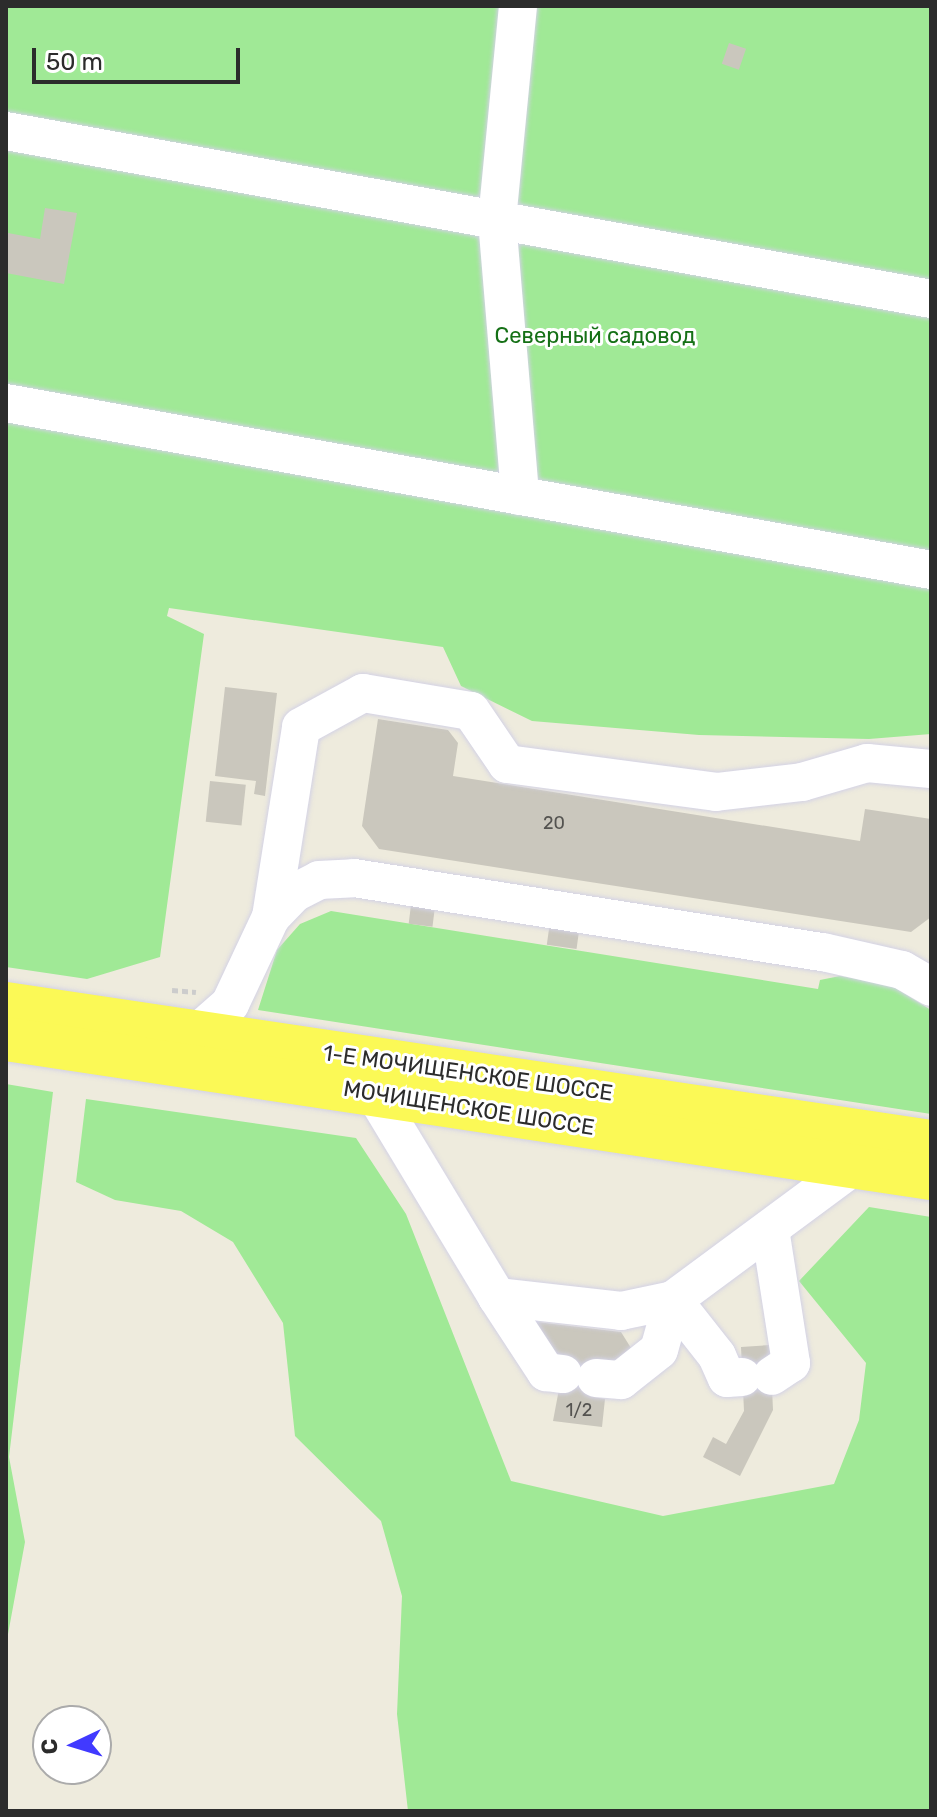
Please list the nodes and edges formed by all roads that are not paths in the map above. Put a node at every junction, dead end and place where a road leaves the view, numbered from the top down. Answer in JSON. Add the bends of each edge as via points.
{"nodes":[{"id":1,"x":518,"y":6,"type":"edge"},
{"id":2,"x":6,"y":131,"type":"edge"},
{"id":3,"x":497,"y":220,"type":"junction"},
{"id":4,"x":931,"y":299,"type":"edge"},
{"id":5,"x":6,"y":403,"type":"edge"},
{"id":6,"x":520,"y":496,"type":"junction"},
{"id":7,"x":931,"y":570,"type":"edge"},
{"id":8,"x":931,"y":769,"type":"edge"},
{"id":9,"x":271,"y":917,"type":"junction"},
{"id":10,"x":931,"y":987,"type":"edge"},
{"id":11,"x":6,"y":1004,"type":"edge"},
{"id":12,"x":197,"y":1033,"type":"junction"},
{"id":13,"x":6,"y":1039,"type":"edge"},
{"id":14,"x":374,"y":1093,"type":"junction"},
{"id":15,"x":931,"y":1142,"type":"edge"},
{"id":16,"x":853,"y":1167,"type":"junction"},
{"id":17,"x":931,"y":1178,"type":"edge"},
{"id":18,"x":770,"y":1229,"type":"junction"},
{"id":19,"x":497,"y":1297,"type":"junction"},
{"id":20,"x":673,"y":1300,"type":"junction"}],
"edges":[{"from":1,"to":3,"type":"lane"},
{"from":2,"to":3,"type":"lane"},
{"from":3,"to":4,"type":"lane"},
{"from":3,"to":6,"type":"lane"},
{"from":5,"to":6,"type":"lane"},
{"from":6,"to":7,"type":"lane"},
{"from":8,"to":9,"type":"lane","via":[[867,763],[802,782],[716,792],[507,764],[471,711],[363,693],[301,727]]},
{"from":9,"to":10,"type":"lane","via":[[294,893],[319,880],[354,878],[823,952],[902,970]]},
{"from":9,"to":12,"type":"lane","via":[[230,1004]]},
{"from":11,"to":12,"type":"main road","name":"1-Е МОЧИЩЕНСКОЕ ШОССЕ"},
{"from":12,"to":15,"type":"main road","name":"1-Е МОЧИЩЕНСКОЕ ШОССЕ"},
{"from":13,"to":14,"type":"main road","name":"МОЧИЩЕНСКОЕ ШОССЕ"},
{"from":14,"to":16,"type":"main road","name":"МОЧИЩЕНСКОЕ ШОССЕ"},
{"from":14,"to":19,"type":"lane"},
{"from":16,"to":17,"type":"main road","name":"МОЧИЩЕНСКОЕ ШОССЕ"},
{"from":16,"to":18,"type":"lane"},
{"from":18,"to":20,"type":"lane"},
{"from":18,"to":20,"type":"lane","via":[[791,1363],[757,1377],[727,1378],[717,1356]]},
{"from":19,"to":20,"type":"lane","via":[[621,1311]]},
{"from":19,"to":20,"type":"lane","via":[[546,1372],[621,1380],[659,1350]]}]}
